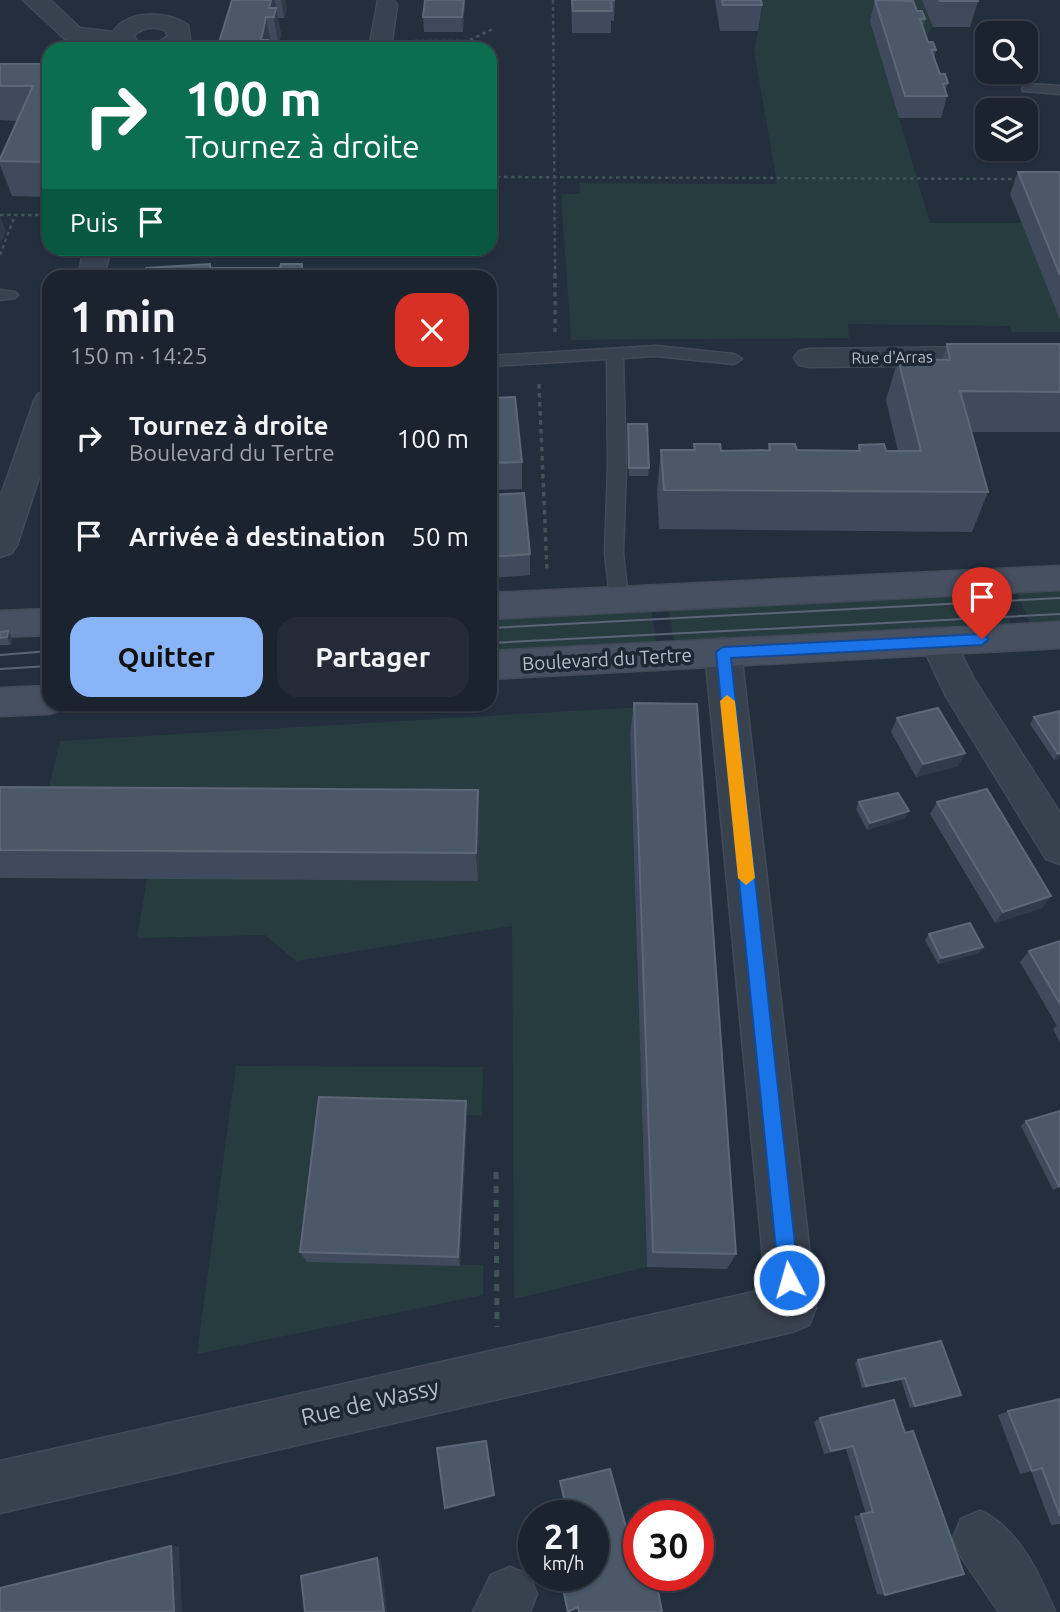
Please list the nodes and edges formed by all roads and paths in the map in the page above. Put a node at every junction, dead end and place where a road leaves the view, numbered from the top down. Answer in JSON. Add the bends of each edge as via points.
{"nodes":[{"id":1,"x":34,"y":0,"type":"edge"},
{"id":2,"x":553,"y":0,"type":"edge"},
{"id":3,"x":386,"y":5,"type":"dead end"},
{"id":4,"x":493,"y":29,"type":"dead end"},
{"id":5,"x":130,"y":36,"type":"edge"},
{"id":6,"x":173,"y":42,"type":"edge"},
{"id":7,"x":381,"y":42,"type":"edge"},
{"id":8,"x":446,"y":42,"type":"edge"},
{"id":9,"x":1028,"y":88,"type":"dead end"},
{"id":10,"x":1060,"y":90,"type":"edge"},
{"id":11,"x":497,"y":177,"type":"edge"},
{"id":12,"x":554,"y":177,"type":"junction"},
{"id":13,"x":1033,"y":179,"type":"edge"},
{"id":14,"x":0,"y":215,"type":"edge"},
{"id":15,"x":15,"y":215,"type":"junction"},
{"id":16,"x":42,"y":215,"type":"edge"},
{"id":17,"x":0,"y":255,"type":"edge"},
{"id":18,"x":615,"y":354,"type":"junction"},
{"id":19,"x":1060,"y":355,"type":"edge"},
{"id":20,"x":808,"y":358,"type":"dead end"},
{"id":21,"x":734,"y":359,"type":"dead end"},
{"id":22,"x":538,"y":360,"type":"junction"},
{"id":23,"x":497,"y":361,"type":"edge"},
{"id":24,"x":42,"y":422,"type":"edge"},
{"id":25,"x":0,"y":545,"type":"edge"},
{"id":26,"x":1060,"y":578,"type":"edge"},
{"id":27,"x":548,"y":580,"type":"dead end"},
{"id":28,"x":619,"y":598,"type":"junction"},
{"id":29,"x":497,"y":606,"type":"edge"},
{"id":30,"x":42,"y":622,"type":"edge"},
{"id":31,"x":0,"y":624,"type":"edge"},
{"id":32,"x":1060,"y":635,"type":"edge"},
{"id":33,"x":938,"y":641,"type":"junction"},
{"id":34,"x":723,"y":652,"type":"junction"},
{"id":35,"x":497,"y":665,"type":"edge"},
{"id":36,"x":42,"y":700,"type":"edge"},
{"id":37,"x":0,"y":702,"type":"edge"},
{"id":38,"x":1060,"y":847,"type":"edge"},
{"id":39,"x":496,"y":1172,"type":"dead end"},
{"id":40,"x":498,"y":1373,"type":"junction"},
{"id":41,"x":0,"y":1487,"type":"edge"},
{"id":42,"x":980,"y":1538,"type":"dead end"},
{"id":43,"x":1027,"y":1612,"type":"edge"}],
"edges":[{"from":1,"to":5,"type":"street","via":[[48,8],[66,30],[91,37]]},
{"from":2,"to":12,"type":"path"},
{"from":3,"to":7,"type":"street"},
{"from":4,"to":8,"type":"path","via":[[467,41]]},
{"from":5,"to":6,"type":"street","via":[[161,22],[180,30],[179,39]]},
{"from":9,"to":10,"type":"lane"},
{"from":11,"to":12,"type":"path"},
{"from":12,"to":13,"type":"path"},
{"from":12,"to":22,"type":"path","via":[[555,336]]},
{"from":14,"to":15,"type":"path"},
{"from":15,"to":16,"type":"path"},
{"from":15,"to":17,"type":"path"},
{"from":18,"to":21,"type":"lane","via":[[656,351]]},
{"from":18,"to":22,"type":"lane"},
{"from":18,"to":28,"type":"lane","via":[[614,553]]},
{"from":19,"to":20,"type":"street","name":"Rue d'Arras"},
{"from":22,"to":23,"type":"lane"},
{"from":22,"to":27,"type":"path"},
{"from":24,"to":25,"type":"street"},
{"from":26,"to":28,"type":"main road"},
{"from":28,"to":29,"type":"main road"},
{"from":30,"to":31,"type":"main road"},
{"from":32,"to":33,"type":"main road","name":"Boulevard du Tertre"},
{"from":33,"to":34,"type":"main road","name":"Boulevard du Tertre"},
{"from":33,"to":38,"type":"street","via":[[959,687]]},
{"from":34,"to":35,"type":"main road","name":"Boulevard du Tertre"},
{"from":34,"to":40,"type":"street","name":"Rue de Wassy","via":[[792,1308]]},
{"from":36,"to":37,"type":"main road"},
{"from":39,"to":40,"type":"path"},
{"from":40,"to":41,"type":"street","name":"Rue de Wassy"},
{"from":42,"to":43,"type":"street","via":[[1021,1596]]}]}
